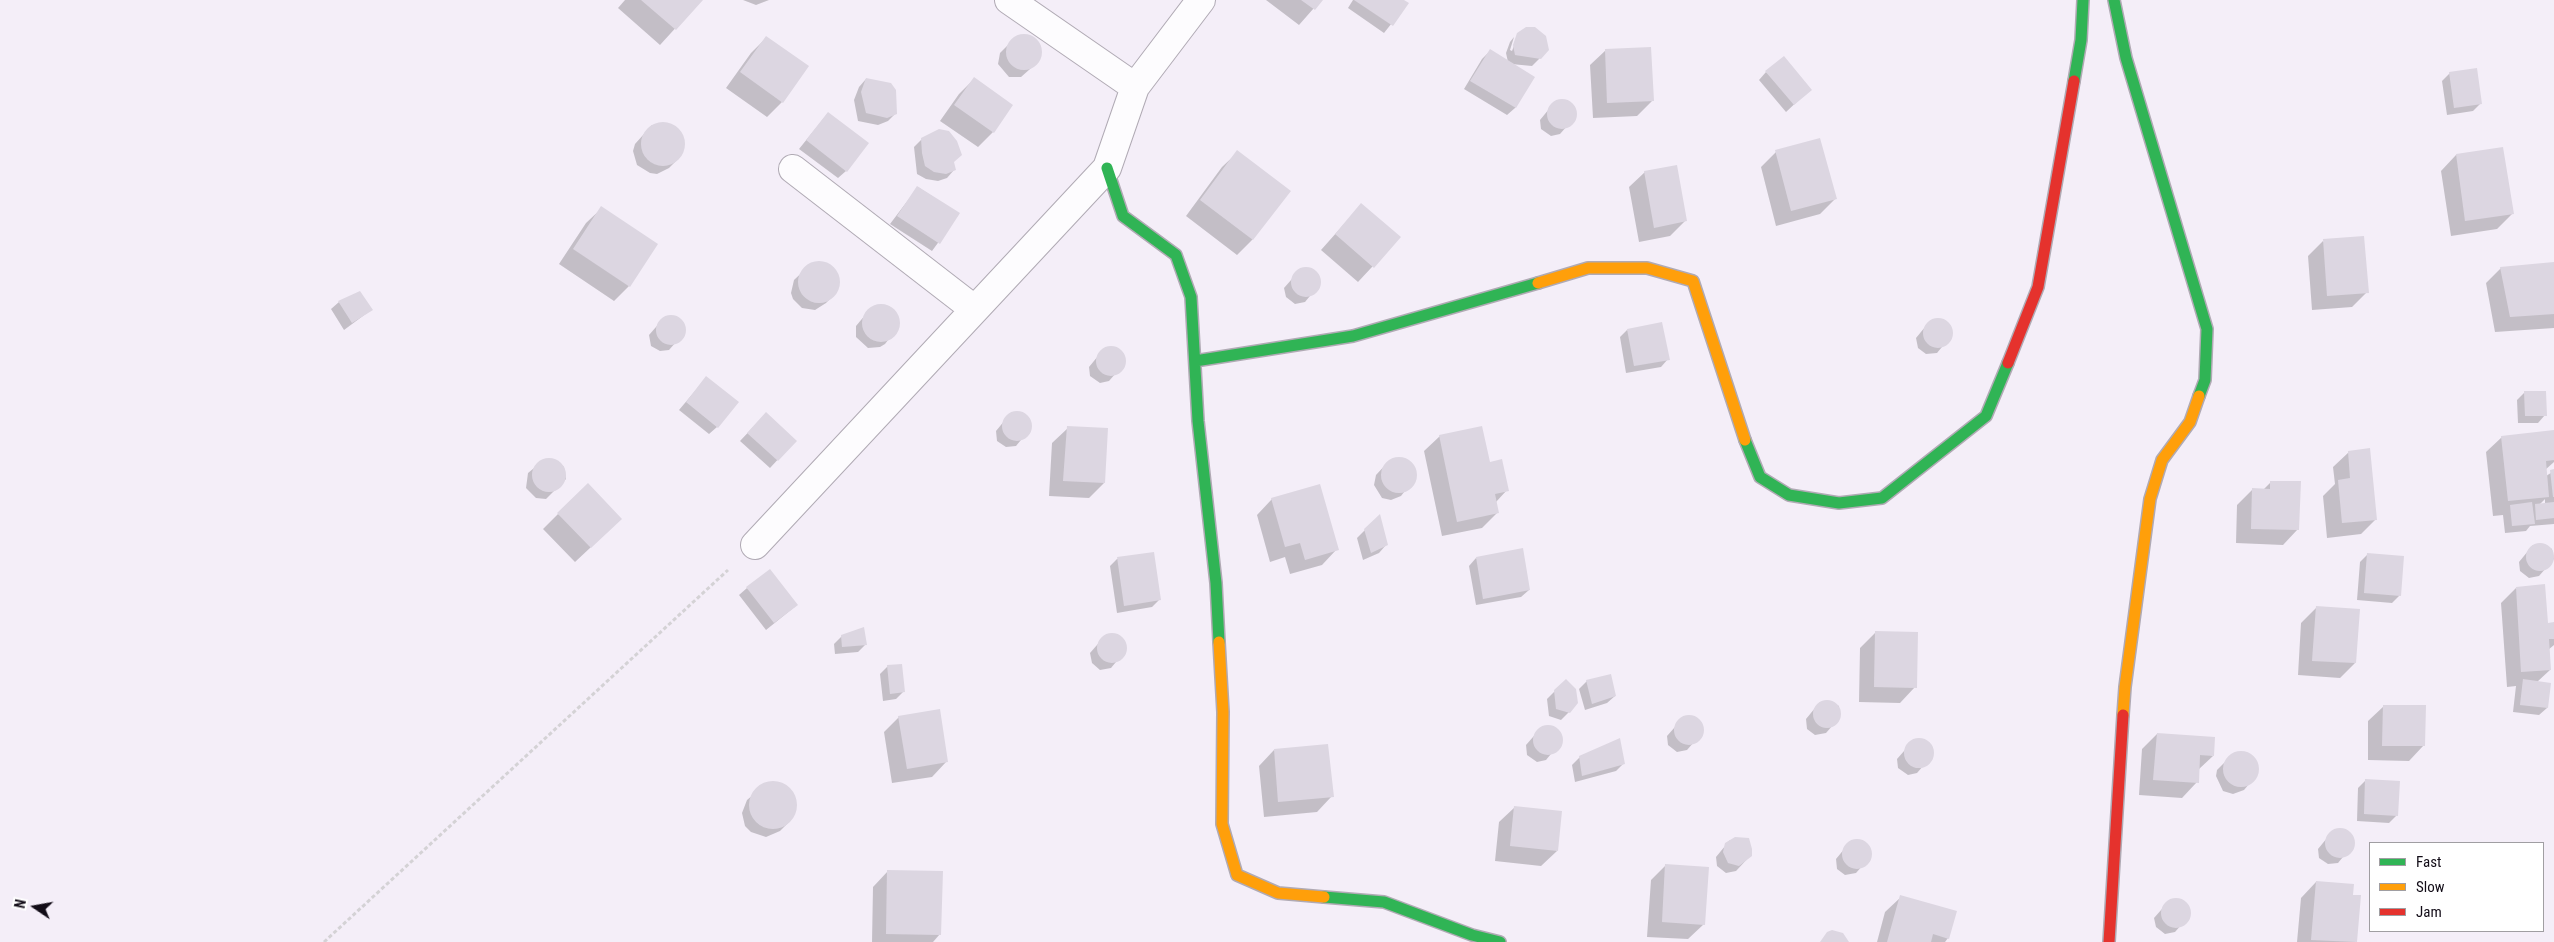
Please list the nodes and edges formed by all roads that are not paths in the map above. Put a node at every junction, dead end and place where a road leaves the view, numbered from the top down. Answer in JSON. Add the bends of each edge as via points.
{"nodes":[{"id":1,"x":1009,"y":0,"type":"edge"},
{"id":2,"x":1202,"y":0,"type":"edge"},
{"id":3,"x":2083,"y":0,"type":"edge"},
{"id":4,"x":2114,"y":0,"type":"edge"},
{"id":5,"x":1136,"y":87,"type":"junction"},
{"id":6,"x":1107,"y":168,"type":"junction"},
{"id":7,"x":792,"y":169,"type":"dead end"},
{"id":8,"x":974,"y":309,"type":"junction"},
{"id":9,"x":1195,"y":361,"type":"junction"},
{"id":10,"x":755,"y":545,"type":"road end"},
{"id":11,"x":1500,"y":942,"type":"edge"},
{"id":12,"x":2109,"y":942,"type":"edge"}],
"edges":[{"from":1,"to":5,"type":"street"},
{"from":2,"to":5,"type":"street"},
{"from":3,"to":9,"type":"street","via":[[2081,40],[2058,182],[2038,287],[2024,324],[1986,416],[1882,498],[1839,503],[1789,494],[1760,477],[1741,431],[1693,281],[1648,268],[1588,268],[1353,336]]},
{"from":4,"to":12,"type":"street","via":[[2126,58],[2207,329],[2205,380],[2190,422],[2162,460],[2150,499],[2125,686]]},
{"from":5,"to":6,"type":"street"},
{"from":6,"to":8,"type":"street"},
{"from":6,"to":9,"type":"street","via":[[1124,216],[1176,255],[1191,297]]},
{"from":7,"to":8,"type":"street"},
{"from":8,"to":10,"type":"street"},
{"from":9,"to":11,"type":"street","via":[[1198,421],[1216,583],[1223,712],[1222,824],[1237,875],[1278,893],[1384,902]]}]}
